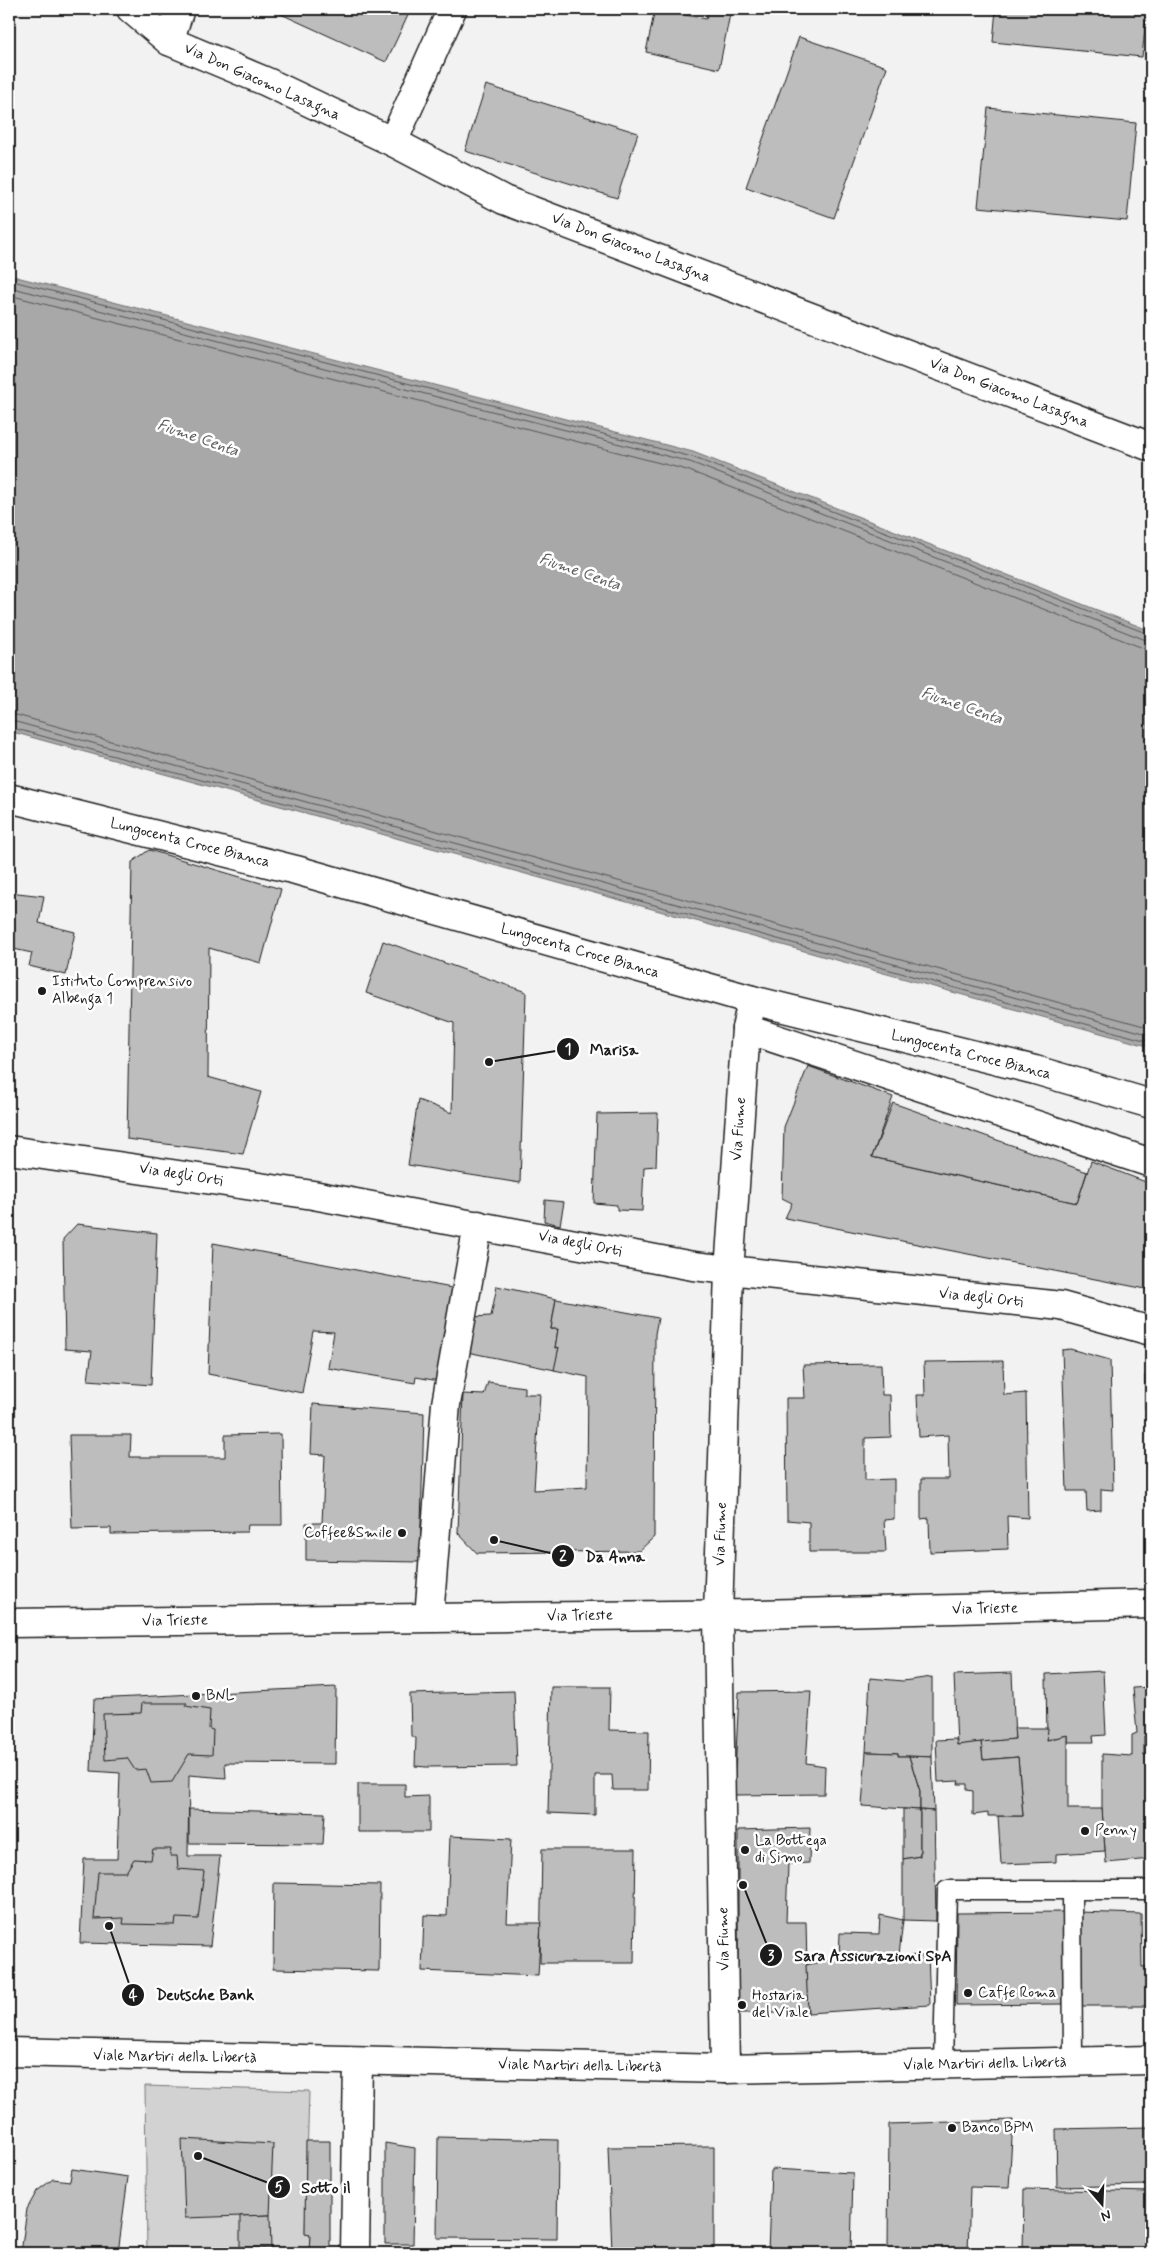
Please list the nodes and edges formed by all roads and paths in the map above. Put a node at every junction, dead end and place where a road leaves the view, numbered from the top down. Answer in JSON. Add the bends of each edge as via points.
{"nodes":[{"id":1,"x":131,"y":9,"type":"edge"},
{"id":2,"x":180,"y":9,"type":"edge"},
{"id":3,"x":452,"y":9,"type":"edge"},
{"id":4,"x":169,"y":41,"type":"junction"},
{"id":5,"x":393,"y":142,"type":"junction"},
{"id":6,"x":1151,"y":447,"type":"edge"},
{"id":7,"x":9,"y":798,"type":"edge"},
{"id":8,"x":752,"y":1000,"type":"junction"},
{"id":9,"x":746,"y":1029,"type":"junction"},
{"id":10,"x":1151,"y":1104,"type":"edge"},
{"id":11,"x":16,"y":1150,"type":"edge"},
{"id":12,"x":1151,"y":1163,"type":"edge"},
{"id":13,"x":478,"y":1225,"type":"junction"},
{"id":14,"x":729,"y":1271,"type":"junction"},
{"id":15,"x":1151,"y":1331,"type":"edge"},
{"id":16,"x":1151,"y":1604,"type":"edge"},
{"id":17,"x":718,"y":1615,"type":"junction"},
{"id":18,"x":429,"y":1617,"type":"junction"},
{"id":19,"x":9,"y":1622,"type":"edge"},
{"id":20,"x":1072,"y":1890,"type":"junction"},
{"id":21,"x":1151,"y":1890,"type":"edge"},
{"id":22,"x":9,"y":2052,"type":"edge"},
{"id":23,"x":1151,"y":2060,"type":"edge"},
{"id":24,"x":358,"y":2061,"type":"junction"},
{"id":25,"x":1073,"y":2062,"type":"junction"},
{"id":26,"x":943,"y":2065,"type":"junction"},
{"id":27,"x":725,"y":2069,"type":"junction"},
{"id":28,"x":354,"y":2253,"type":"edge"}],
"edges":[{"from":1,"to":4,"type":"street","name":"Via Don Giacomo Lasagna"},
{"from":2,"to":4,"type":"street"},
{"from":3,"to":5,"type":"street"},
{"from":4,"to":5,"type":"street","name":"Via Don Giacomo Lasagna","via":[[267,82]]},
{"from":5,"to":6,"type":"street","name":"Via Don Giacomo Lasagna","via":[[504,200]]},
{"from":7,"to":8,"type":"street","name":"Lungocenta Croce Bianca","via":[[296,870]]},
{"from":8,"to":9,"type":"street","name":"Via Fiume"},
{"from":8,"to":10,"type":"street","name":"Lungocenta Croce Bianca","via":[[1035,1070]]},
{"from":9,"to":12,"type":"street"},
{"from":9,"to":14,"type":"street","name":"Via Fiume"},
{"from":11,"to":13,"type":"street","name":"Via degli Orti","via":[[313,1195]]},
{"from":13,"to":14,"type":"street","name":"Via degli Orti"},
{"from":13,"to":18,"type":"street","via":[[446,1404]]},
{"from":14,"to":15,"type":"street","name":"Via degli Orti","via":[[1061,1306]]},
{"from":14,"to":17,"type":"street","name":"Via Fiume"},
{"from":16,"to":17,"type":"street","name":"Via Trieste"},
{"from":17,"to":18,"type":"street","name":"Via Trieste"},
{"from":17,"to":27,"type":"street","name":"Via Fiume"},
{"from":18,"to":19,"type":"street","name":"Via Trieste"},
{"from":20,"to":21,"type":"lane"},
{"from":20,"to":25,"type":"lane"},
{"from":20,"to":26,"type":"lane","via":[[947,1890]]},
{"from":22,"to":24,"type":"street","name":"Viale Martiri della Libertà"},
{"from":23,"to":25,"type":"street","name":"Viale Martiri della Libertà"},
{"from":24,"to":27,"type":"street","name":"Viale Martiri della Libertà"},
{"from":24,"to":28,"type":"street"},
{"from":25,"to":26,"type":"street","name":"Viale Martiri della Libertà"},
{"from":26,"to":27,"type":"street","name":"Viale Martiri della Libertà"}]}
